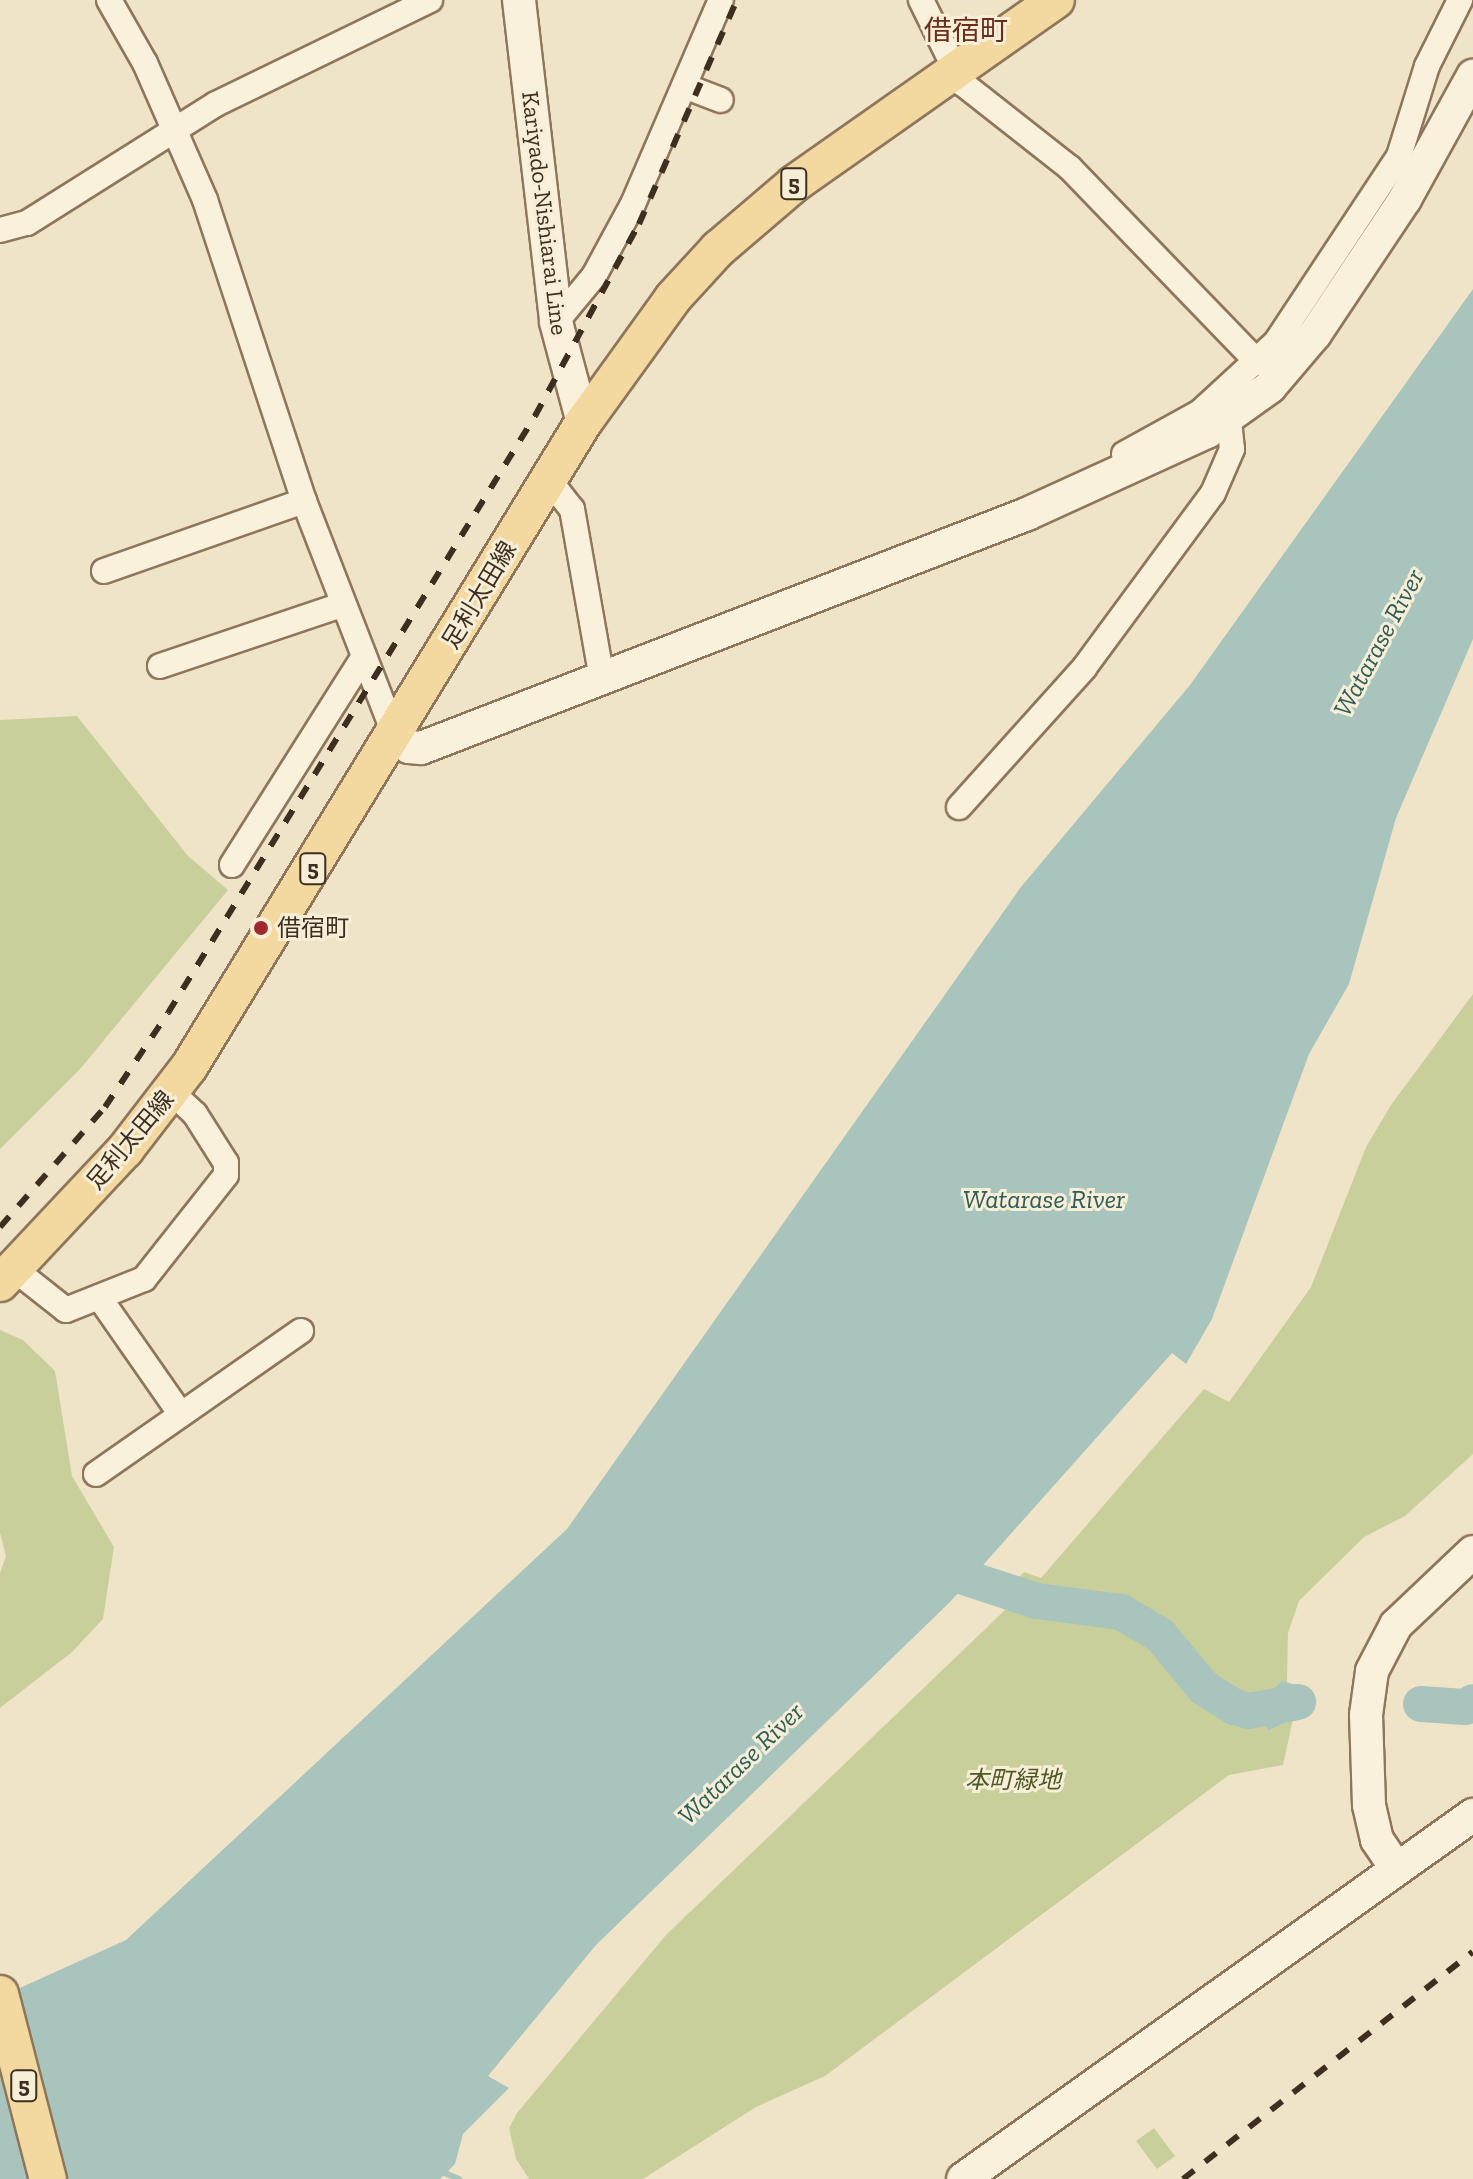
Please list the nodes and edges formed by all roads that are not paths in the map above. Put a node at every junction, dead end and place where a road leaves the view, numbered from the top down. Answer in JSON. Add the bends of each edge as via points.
{"nodes":[{"id":1,"x":109,"y":0,"type":"edge"},
{"id":2,"x":430,"y":0,"type":"edge"},
{"id":3,"x":519,"y":0,"type":"edge"},
{"id":4,"x":721,"y":0,"type":"edge"},
{"id":5,"x":921,"y":0,"type":"edge"},
{"id":6,"x":1056,"y":0,"type":"edge"},
{"id":7,"x":1460,"y":0,"type":"edge"},
{"id":8,"x":953,"y":73,"type":"junction"},
{"id":9,"x":1473,"y":76,"type":"edge"},
{"id":10,"x":687,"y":87,"type":"junction"},
{"id":11,"x":721,"y":100,"type":"dead end"},
{"id":12,"x":175,"y":129,"type":"junction"},
{"id":13,"x":0,"y":230,"type":"edge"},
{"id":14,"x":556,"y":322,"type":"junction"},
{"id":15,"x":1258,"y":363,"type":"junction"},
{"id":16,"x":1229,"y":418,"type":"junction"},
{"id":17,"x":583,"y":423,"type":"junction"},
{"id":18,"x":549,"y":480,"type":"junction"},
{"id":19,"x":304,"y":501,"type":"junction"},
{"id":20,"x":1027,"y":514,"type":"junction"},
{"id":21,"x":104,"y":571,"type":"dead end"},
{"id":22,"x":341,"y":605,"type":"junction"},
{"id":23,"x":363,"y":658,"type":"junction"},
{"id":24,"x":160,"y":666,"type":"dead end"},
{"id":25,"x":602,"y":679,"type":"junction"},
{"id":26,"x":395,"y":736,"type":"junction"},
{"id":27,"x":959,"y":807,"type":"dead end"},
{"id":28,"x":232,"y":865,"type":"dead end"},
{"id":29,"x":171,"y":1092,"type":"junction"},
{"id":30,"x":7,"y":1276,"type":"edge"},
{"id":31,"x":99,"y":1297,"type":"junction"},
{"id":32,"x":301,"y":1331,"type":"dead end"},
{"id":33,"x":180,"y":1413,"type":"junction"},
{"id":34,"x":96,"y":1474,"type":"dead end"},
{"id":35,"x":1473,"y":1552,"type":"edge"},
{"id":36,"x":1473,"y":1815,"type":"edge"},
{"id":37,"x":1396,"y":1868,"type":"junction"},
{"id":38,"x":0,"y":1994,"type":"edge"},
{"id":39,"x":48,"y":2179,"type":"edge"},
{"id":40,"x":963,"y":2179,"type":"edge"}],
"edges":[{"from":1,"to":12,"type":"street"},
{"from":2,"to":12,"type":"street"},
{"from":3,"to":14,"type":"street","name":"Kariyado-Nishiarai Line"},
{"from":4,"to":10,"type":"street"},
{"from":5,"to":8,"type":"street"},
{"from":6,"to":8,"type":"main road","name":"足利太田線","number":"5"},
{"from":7,"to":15,"type":"street","via":[[1427,66],[1399,156]]},
{"from":8,"to":15,"type":"street","via":[[1070,168]]},
{"from":8,"to":17,"type":"main road","name":"足利太田線","number":"5","via":[[794,184],[718,249],[652,325]]},
{"from":9,"to":16,"type":"street","via":[[1405,199],[1315,334],[1290,368]]},
{"from":10,"to":11,"type":"street"},
{"from":10,"to":14,"type":"street","via":[[594,276]]},
{"from":12,"to":13,"type":"street","via":[[27,223]]},
{"from":12,"to":19,"type":"street","via":[[205,200]]},
{"from":14,"to":17,"type":"street","name":"Kariyado-Nishiarai Line"},
{"from":15,"to":20,"type":"street","via":[[1200,412],[1092,468]]},
{"from":16,"to":20,"type":"street","via":[[1179,448]]},
{"from":16,"to":27,"type":"street","via":[[1232,449],[1225,473],[1204,506],[1084,668]]},
{"from":17,"to":18,"type":"main road","name":"足利太田線","number":"5"},
{"from":18,"to":25,"type":"street","via":[[572,509]]},
{"from":18,"to":26,"type":"main road","name":"足利太田線","number":"5"},
{"from":19,"to":21,"type":"street"},
{"from":19,"to":22,"type":"street"},
{"from":20,"to":25,"type":"street"},
{"from":22,"to":23,"type":"street"},
{"from":22,"to":24,"type":"street"},
{"from":23,"to":26,"type":"street"},
{"from":23,"to":28,"type":"street"},
{"from":25,"to":26,"type":"street","via":[[421,748],[409,747]]},
{"from":26,"to":29,"type":"main road","name":"足利太田線","number":"5"},
{"from":29,"to":30,"type":"main road","name":"足利太田線","number":"5","via":[[125,1150]]},
{"from":29,"to":31,"type":"street","via":[[195,1114],[226,1163],[226,1175],[144,1279]]},
{"from":30,"to":31,"type":"street","via":[[57,1308]]},
{"from":31,"to":33,"type":"street"},
{"from":32,"to":33,"type":"street"},
{"from":33,"to":34,"type":"street"},
{"from":35,"to":37,"type":"street","via":[[1396,1625],[1372,1671],[1367,1693],[1369,1805],[1377,1840]]},
{"from":36,"to":37,"type":"street"},
{"from":37,"to":40,"type":"street"},
{"from":38,"to":39,"type":"main road","number":"5"}]}
